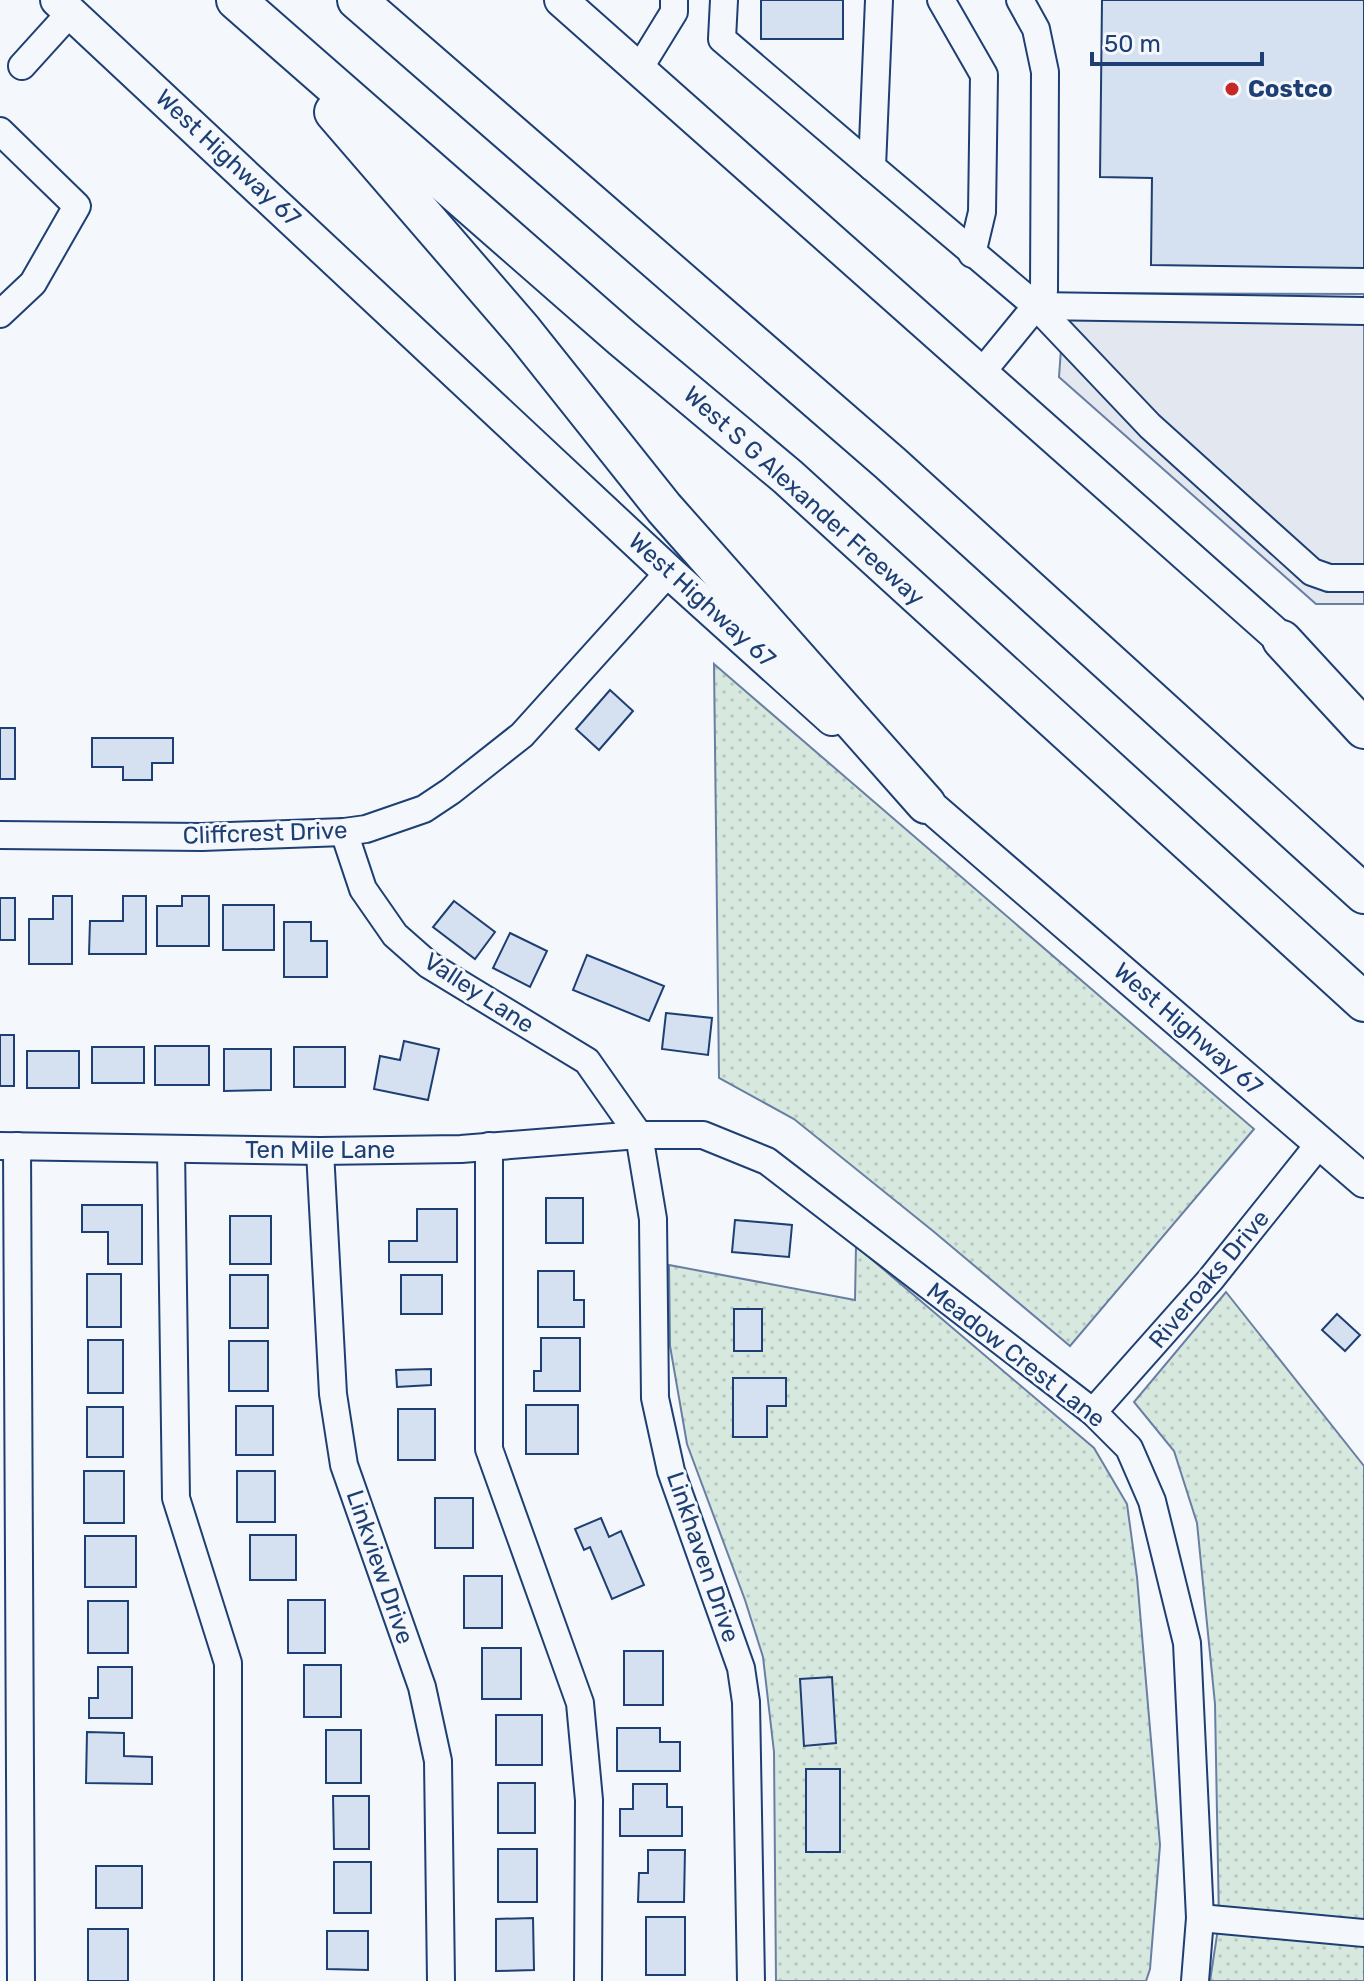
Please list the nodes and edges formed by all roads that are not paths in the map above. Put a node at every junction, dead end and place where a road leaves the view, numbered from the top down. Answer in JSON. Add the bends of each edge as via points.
{"nodes":[{"id":1,"x":235,"y":0,"type":"edge"},
{"id":2,"x":357,"y":0,"type":"edge"},
{"id":3,"x":561,"y":0,"type":"edge"},
{"id":4,"x":674,"y":0,"type":"edge"},
{"id":5,"x":724,"y":0,"type":"edge"},
{"id":6,"x":743,"y":0,"type":"edge"},
{"id":7,"x":879,"y":0,"type":"edge"},
{"id":8,"x":941,"y":0,"type":"edge"},
{"id":9,"x":1020,"y":0,"type":"edge"},
{"id":10,"x":63,"y":6,"type":"edge"},
{"id":11,"x":731,"y":46,"type":"junction"},
{"id":12,"x":22,"y":66,"type":"dead end"},
{"id":13,"x":639,"y":69,"type":"junction"},
{"id":14,"x":0,"y":131,"type":"edge"},
{"id":15,"x":872,"y":167,"type":"junction"},
{"id":16,"x":972,"y":254,"type":"junction"},
{"id":17,"x":1036,"y":306,"type":"junction"},
{"id":18,"x":1364,"y":311,"type":"edge"},
{"id":19,"x":0,"y":314,"type":"edge"},
{"id":20,"x":982,"y":372,"type":"junction"},
{"id":21,"x":669,"y":572,"type":"junction"},
{"id":22,"x":1364,"y":578,"type":"edge"},
{"id":23,"x":1282,"y":640,"type":"junction"},
{"id":24,"x":1364,"y":713,"type":"edge"},
{"id":25,"x":1364,"y":729,"type":"edge"},
{"id":26,"x":926,"y":804,"type":"junction"},
{"id":27,"x":344,"y":832,"type":"junction"},
{"id":28,"x":0,"y":835,"type":"edge"},
{"id":29,"x":1364,"y":894,"type":"edge"},
{"id":30,"x":1364,"y":1002,"type":"edge"},
{"id":31,"x":639,"y":1135,"type":"junction"},
{"id":32,"x":1320,"y":1143,"type":"junction"},
{"id":33,"x":8,"y":1146,"type":"edge"},
{"id":34,"x":489,"y":1146,"type":"junction"},
{"id":35,"x":171,"y":1149,"type":"junction"},
{"id":36,"x":320,"y":1151,"type":"junction"},
{"id":37,"x":1364,"y":1181,"type":"edge"},
{"id":38,"x":1093,"y":1412,"type":"junction"},
{"id":39,"x":1200,"y":1918,"type":"junction"},
{"id":40,"x":1364,"y":1933,"type":"edge"},
{"id":41,"x":21,"y":1981,"type":"edge"},
{"id":42,"x":228,"y":1981,"type":"edge"},
{"id":43,"x":441,"y":1981,"type":"edge"},
{"id":44,"x":588,"y":1981,"type":"edge"},
{"id":45,"x":751,"y":1981,"type":"edge"},
{"id":46,"x":1195,"y":1981,"type":"edge"}],
"edges":[{"from":1,"to":26,"type":"highway","via":[[513,320],[664,508]]},
{"from":1,"to":30,"type":"highway","name":"West S G Alexander Freeway","via":[[788,477]]},
{"from":2,"to":29,"type":"highway","via":[[890,463]]},
{"from":3,"to":13,"type":"main road"},
{"from":4,"to":13,"type":"street","via":[[674,12]]},
{"from":5,"to":11,"type":"street","via":[[722,39]]},
{"from":6,"to":11,"type":"street"},
{"from":7,"to":15,"type":"street"},
{"from":8,"to":16,"type":"street","via":[[984,75],[982,212]]},
{"from":9,"to":17,"type":"street","via":[[1036,29],[1045,72],[1044,291]]},
{"from":10,"to":12,"type":"street"},
{"from":10,"to":21,"type":"main road","name":"West Highway 67"},
{"from":11,"to":15,"type":"street"},
{"from":13,"to":20,"type":"main road"},
{"from":14,"to":19,"type":"street","via":[[77,206],[33,283]]},
{"from":15,"to":16,"type":"street"},
{"from":16,"to":17,"type":"street"},
{"from":17,"to":18,"type":"street"},
{"from":17,"to":20,"type":"street"},
{"from":17,"to":22,"type":"street","via":[[1150,426],[1312,572],[1329,578]]},
{"from":20,"to":23,"type":"main road"},
{"from":21,"to":26,"type":"main road","name":"West Highway 67"},
{"from":21,"to":27,"type":"street","name":"Cliffcrest Drive","via":[[522,735],[424,809]]},
{"from":23,"to":24,"type":"main road"},
{"from":23,"to":25,"type":"highway"},
{"from":26,"to":32,"type":"main road","name":"West Highway 67"},
{"from":27,"to":28,"type":"street","name":"Cliffcrest Drive"},
{"from":27,"to":31,"type":"street","name":"Valley Lane","via":[[363,889],[395,935],[429,965],[587,1061]]},
{"from":31,"to":34,"type":"street","name":"Ten Mile Lane"},
{"from":31,"to":38,"type":"street","name":"Meadow Crest Lane","via":[[703,1135],[767,1161]]},
{"from":31,"to":45,"type":"street","name":"Linkhaven Drive","via":[[653,1219],[655,1398],[671,1471],[722,1610],[745,1691]]},
{"from":32,"to":37,"type":"main road","name":"West Highway 67"},
{"from":32,"to":38,"type":"street","name":"Riveroaks Drive","via":[[1202,1290]]},
{"from":33,"to":35,"type":"street","name":"Ten Mile Lane"},
{"from":33,"to":41,"type":"street"},
{"from":34,"to":36,"type":"street","name":"Ten Mile Lane"},
{"from":34,"to":44,"type":"street","via":[[489,1449],[580,1703],[589,1800]]},
{"from":35,"to":36,"type":"street","name":"Ten Mile Lane"},
{"from":35,"to":42,"type":"street","via":[[176,1498],[228,1663]]},
{"from":36,"to":43,"type":"street","name":"Linkview Drive","via":[[333,1394],[344,1465],[422,1687],[438,1761]]},
{"from":38,"to":39,"type":"street","name":"Meadow Crest Lane","via":[[1129,1448],[1152,1501],[1187,1643]]},
{"from":39,"to":40,"type":"street"},
{"from":39,"to":46,"type":"street","name":"Meadow Crest Lane"}]}
